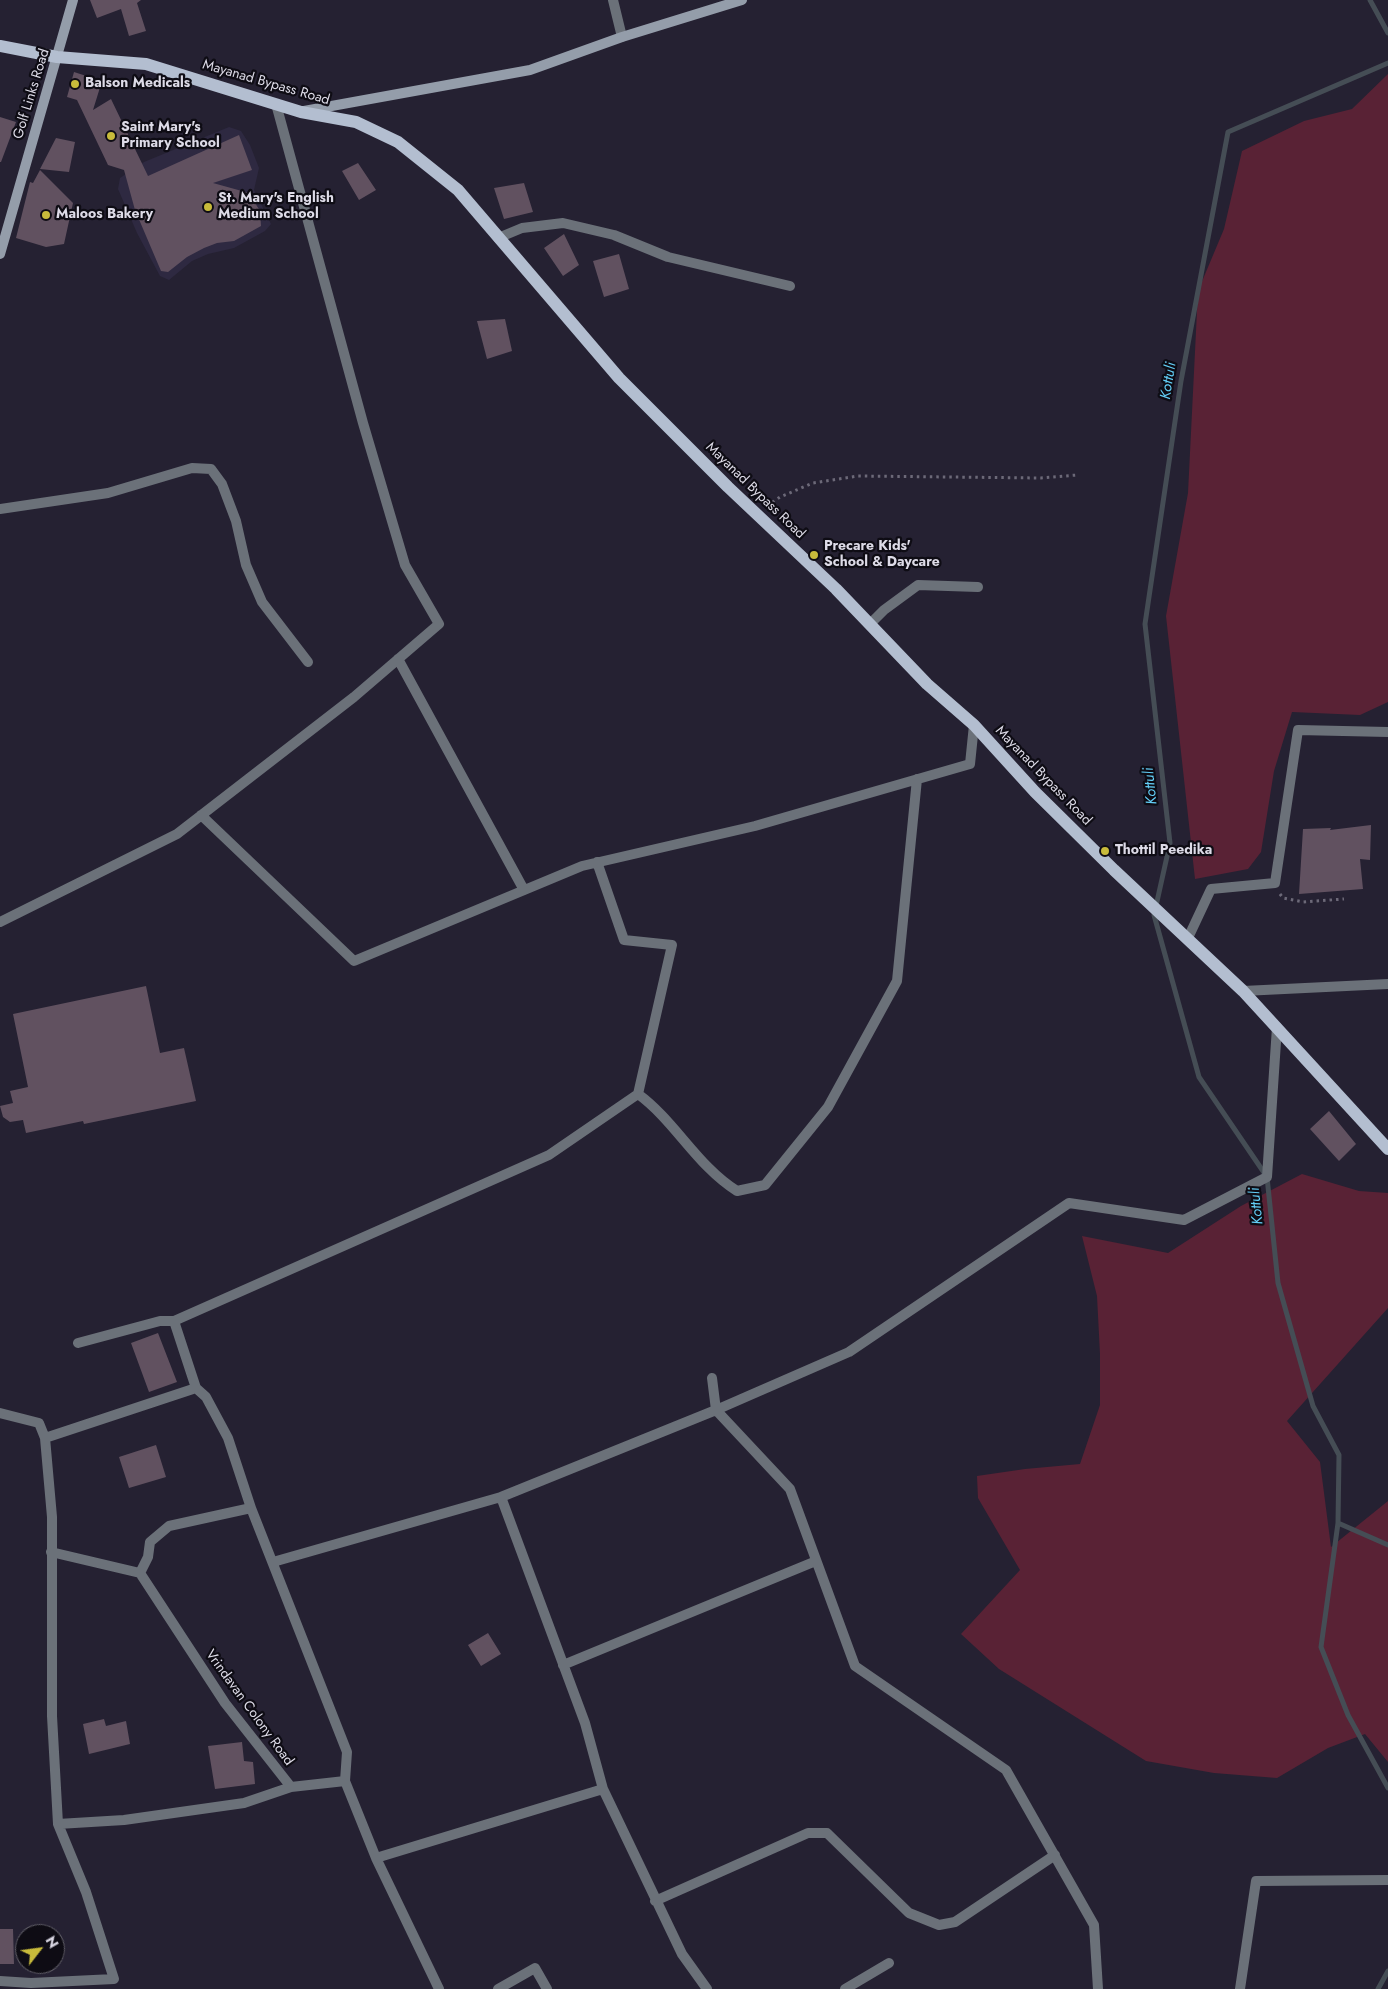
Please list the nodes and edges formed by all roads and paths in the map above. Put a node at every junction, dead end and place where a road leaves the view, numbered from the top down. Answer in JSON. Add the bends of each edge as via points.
{"nodes":[{"id":1,"x":73,"y":0,"type":"edge"},
{"id":2,"x":613,"y":0,"type":"edge"},
{"id":3,"x":742,"y":0,"type":"edge"},
{"id":4,"x":622,"y":37,"type":"junction"},
{"id":5,"x":0,"y":46,"type":"edge"},
{"id":6,"x":57,"y":57,"type":"junction"},
{"id":7,"x":355,"y":102,"type":"junction"},
{"id":8,"x":276,"y":104,"type":"junction"},
{"id":9,"x":301,"y":112,"type":"junction"},
{"id":10,"x":335,"y":118,"type":"junction"},
{"id":11,"x":498,"y":238,"type":"junction"},
{"id":12,"x":0,"y":254,"type":"edge"},
{"id":13,"x":790,"y":286,"type":"dead end"},
{"id":14,"x":1077,"y":475,"type":"dead end"},
{"id":15,"x":0,"y":509,"type":"edge"},
{"id":16,"x":756,"y":514,"type":"junction"},
{"id":17,"x":978,"y":588,"type":"dead end"},
{"id":18,"x":870,"y":624,"type":"junction"},
{"id":19,"x":398,"y":659,"type":"junction"},
{"id":20,"x":308,"y":662,"type":"dead end"},
{"id":21,"x":974,"y":725,"type":"junction"},
{"id":22,"x":1388,"y":732,"type":"edge"},
{"id":23,"x":917,"y":779,"type":"junction"},
{"id":24,"x":201,"y":815,"type":"junction"},
{"id":25,"x":597,"y":862,"type":"junction"},
{"id":26,"x":1274,"y":883,"type":"junction"},
{"id":27,"x":524,"y":890,"type":"junction"},
{"id":28,"x":1344,"y":899,"type":"dead end"},
{"id":29,"x":0,"y":922,"type":"edge"},
{"id":30,"x":1186,"y":936,"type":"junction"},
{"id":31,"x":1388,"y":984,"type":"edge"},
{"id":32,"x":1243,"y":991,"type":"junction"},
{"id":33,"x":1277,"y":1028,"type":"junction"},
{"id":34,"x":638,"y":1094,"type":"junction"},
{"id":35,"x":1388,"y":1149,"type":"edge"},
{"id":36,"x":174,"y":1321,"type":"junction"},
{"id":37,"x":78,"y":1343,"type":"dead end"},
{"id":38,"x":712,"y":1378,"type":"dead end"},
{"id":39,"x":196,"y":1388,"type":"junction"},
{"id":40,"x":716,"y":1410,"type":"junction"},
{"id":41,"x":0,"y":1413,"type":"edge"},
{"id":42,"x":45,"y":1438,"type":"junction"},
{"id":43,"x":501,"y":1496,"type":"junction"},
{"id":44,"x":251,"y":1508,"type":"junction"},
{"id":45,"x":52,"y":1552,"type":"junction"},
{"id":46,"x":816,"y":1560,"type":"junction"},
{"id":47,"x":272,"y":1562,"type":"junction"},
{"id":48,"x":140,"y":1573,"type":"junction"},
{"id":49,"x":563,"y":1665,"type":"junction"},
{"id":50,"x":345,"y":1781,"type":"junction"},
{"id":51,"x":290,"y":1787,"type":"junction"},
{"id":52,"x":603,"y":1789,"type":"junction"},
{"id":53,"x":58,"y":1824,"type":"junction"},
{"id":54,"x":1055,"y":1855,"type":"junction"},
{"id":55,"x":376,"y":1858,"type":"junction"},
{"id":56,"x":1388,"y":1880,"type":"edge"},
{"id":57,"x":655,"y":1901,"type":"junction"},
{"id":58,"x":889,"y":1963,"type":"dead end"},
{"id":59,"x":0,"y":1980,"type":"edge"},
{"id":60,"x":116,"y":1984,"type":"edge"},
{"id":61,"x":31,"y":1986,"type":"edge"},
{"id":62,"x":439,"y":1989,"type":"edge"},
{"id":63,"x":498,"y":1989,"type":"edge"},
{"id":64,"x":547,"y":1989,"type":"edge"},
{"id":65,"x":707,"y":1989,"type":"edge"},
{"id":66,"x":845,"y":1989,"type":"edge"},
{"id":67,"x":1098,"y":1989,"type":"edge"},
{"id":68,"x":1240,"y":1989,"type":"edge"}],
"edges":[{"from":1,"to":6,"type":"main road","name":"Golf Links Road"},
{"from":2,"to":4,"type":"street"},
{"from":3,"to":4,"type":"main road"},
{"from":4,"to":7,"type":"main road","via":[[530,70]]},
{"from":5,"to":6,"type":"main road","name":"Mayanad Bypass Road"},
{"from":6,"to":8,"type":"main road","name":"Mayanad Bypass Road","via":[[146,64]]},
{"from":6,"to":12,"type":"main road","name":"Golf Links Road"},
{"from":7,"to":9,"type":"main road"},
{"from":7,"to":10,"type":"main road"},
{"from":8,"to":9,"type":"main road","name":"Mayanad Bypass Road"},
{"from":8,"to":19,"type":"street","via":[[405,565],[439,624]]},
{"from":9,"to":10,"type":"main road","name":"Mayanad Bypass Road"},
{"from":10,"to":11,"type":"main road","name":"Mayanad Bypass Road","via":[[356,122],[398,142],[458,190]]},
{"from":11,"to":13,"type":"street","via":[[522,228],[563,223],[614,235],[668,257]]},
{"from":11,"to":16,"type":"main road","name":"Mayanad Bypass Road","via":[[618,378]]},
{"from":14,"to":16,"type":"path","via":[[1041,478],[858,476],[813,482],[780,496]]},
{"from":15,"to":20,"type":"street","via":[[108,493],[192,468],[211,469],[222,484],[236,521],[246,565],[262,602]]},
{"from":16,"to":18,"type":"main road","name":"Mayanad Bypass Road"},
{"from":17,"to":18,"type":"street","via":[[918,585]]},
{"from":18,"to":21,"type":"main road","name":"Mayanad Bypass Road","via":[[927,684]]},
{"from":19,"to":24,"type":"street","via":[[354,698]]},
{"from":19,"to":27,"type":"street"},
{"from":21,"to":23,"type":"street","via":[[970,764]]},
{"from":21,"to":30,"type":"main road","name":"Mayanad Bypass Road","via":[[1035,792]]},
{"from":22,"to":26,"type":"street","via":[[1298,730]]},
{"from":23,"to":25,"type":"street","via":[[754,826]]},
{"from":23,"to":34,"type":"street","via":[[897,981],[828,1106],[765,1186],[737,1191],[718,1179],[652,1104]]},
{"from":24,"to":27,"type":"street","via":[[354,961]]},
{"from":24,"to":29,"type":"street","via":[[177,834]]},
{"from":25,"to":27,"type":"street"},
{"from":25,"to":34,"type":"street","via":[[624,940],[672,945]]},
{"from":26,"to":28,"type":"path","via":[[1283,898],[1303,902]]},
{"from":26,"to":30,"type":"street","via":[[1211,889]]},
{"from":30,"to":32,"type":"main road","name":"Mayanad Bypass Road"},
{"from":31,"to":32,"type":"street"},
{"from":32,"to":33,"type":"main road","name":"Mayanad Bypass Road"},
{"from":33,"to":35,"type":"main road","name":"Mayanad Bypass Road"},
{"from":33,"to":40,"type":"street","via":[[1267,1177],[1184,1220],[1069,1203],[849,1352]]},
{"from":34,"to":36,"type":"street","via":[[549,1155]]},
{"from":36,"to":37,"type":"street","via":[[160,1320]]},
{"from":36,"to":39,"type":"street"},
{"from":38,"to":40,"type":"street"},
{"from":39,"to":42,"type":"street"},
{"from":39,"to":44,"type":"street","via":[[206,1397],[228,1438]]},
{"from":40,"to":43,"type":"street"},
{"from":40,"to":46,"type":"street","via":[[790,1488]]},
{"from":41,"to":42,"type":"street","via":[[39,1424]]},
{"from":42,"to":45,"type":"street"},
{"from":43,"to":47,"type":"street"},
{"from":43,"to":49,"type":"street"},
{"from":44,"to":47,"type":"street"},
{"from":44,"to":48,"type":"street","via":[[169,1526],[150,1542],[148,1557]]},
{"from":45,"to":48,"type":"street"},
{"from":45,"to":53,"type":"street","via":[[52,1716]]},
{"from":46,"to":49,"type":"street"},
{"from":46,"to":54,"type":"street","via":[[855,1666],[1006,1770]]},
{"from":47,"to":50,"type":"street","via":[[347,1752]]},
{"from":48,"to":51,"type":"street","name":"Vrindavan Colony Road","via":[[225,1703]]},
{"from":49,"to":52,"type":"street","via":[[585,1723]]},
{"from":50,"to":51,"type":"street"},
{"from":50,"to":55,"type":"street"},
{"from":51,"to":53,"type":"street","name":"Vrindavan Colony Road","via":[[244,1803],[124,1820]]},
{"from":52,"to":55,"type":"street"},
{"from":52,"to":57,"type":"street"},
{"from":53,"to":60,"type":"street","via":[[86,1892]]},
{"from":54,"to":57,"type":"street","via":[[956,1922],[939,1925],[909,1913],[827,1834],[808,1833]]},
{"from":54,"to":67,"type":"street","via":[[1094,1925]]},
{"from":55,"to":62,"type":"street"},
{"from":56,"to":68,"type":"street","via":[[1256,1881]]},
{"from":57,"to":65,"type":"street","via":[[682,1954]]},
{"from":58,"to":66,"type":"street"},
{"from":59,"to":61,"type":"street"},
{"from":60,"to":61,"type":"street"},
{"from":63,"to":64,"type":"street","via":[[535,1968]]}]}
